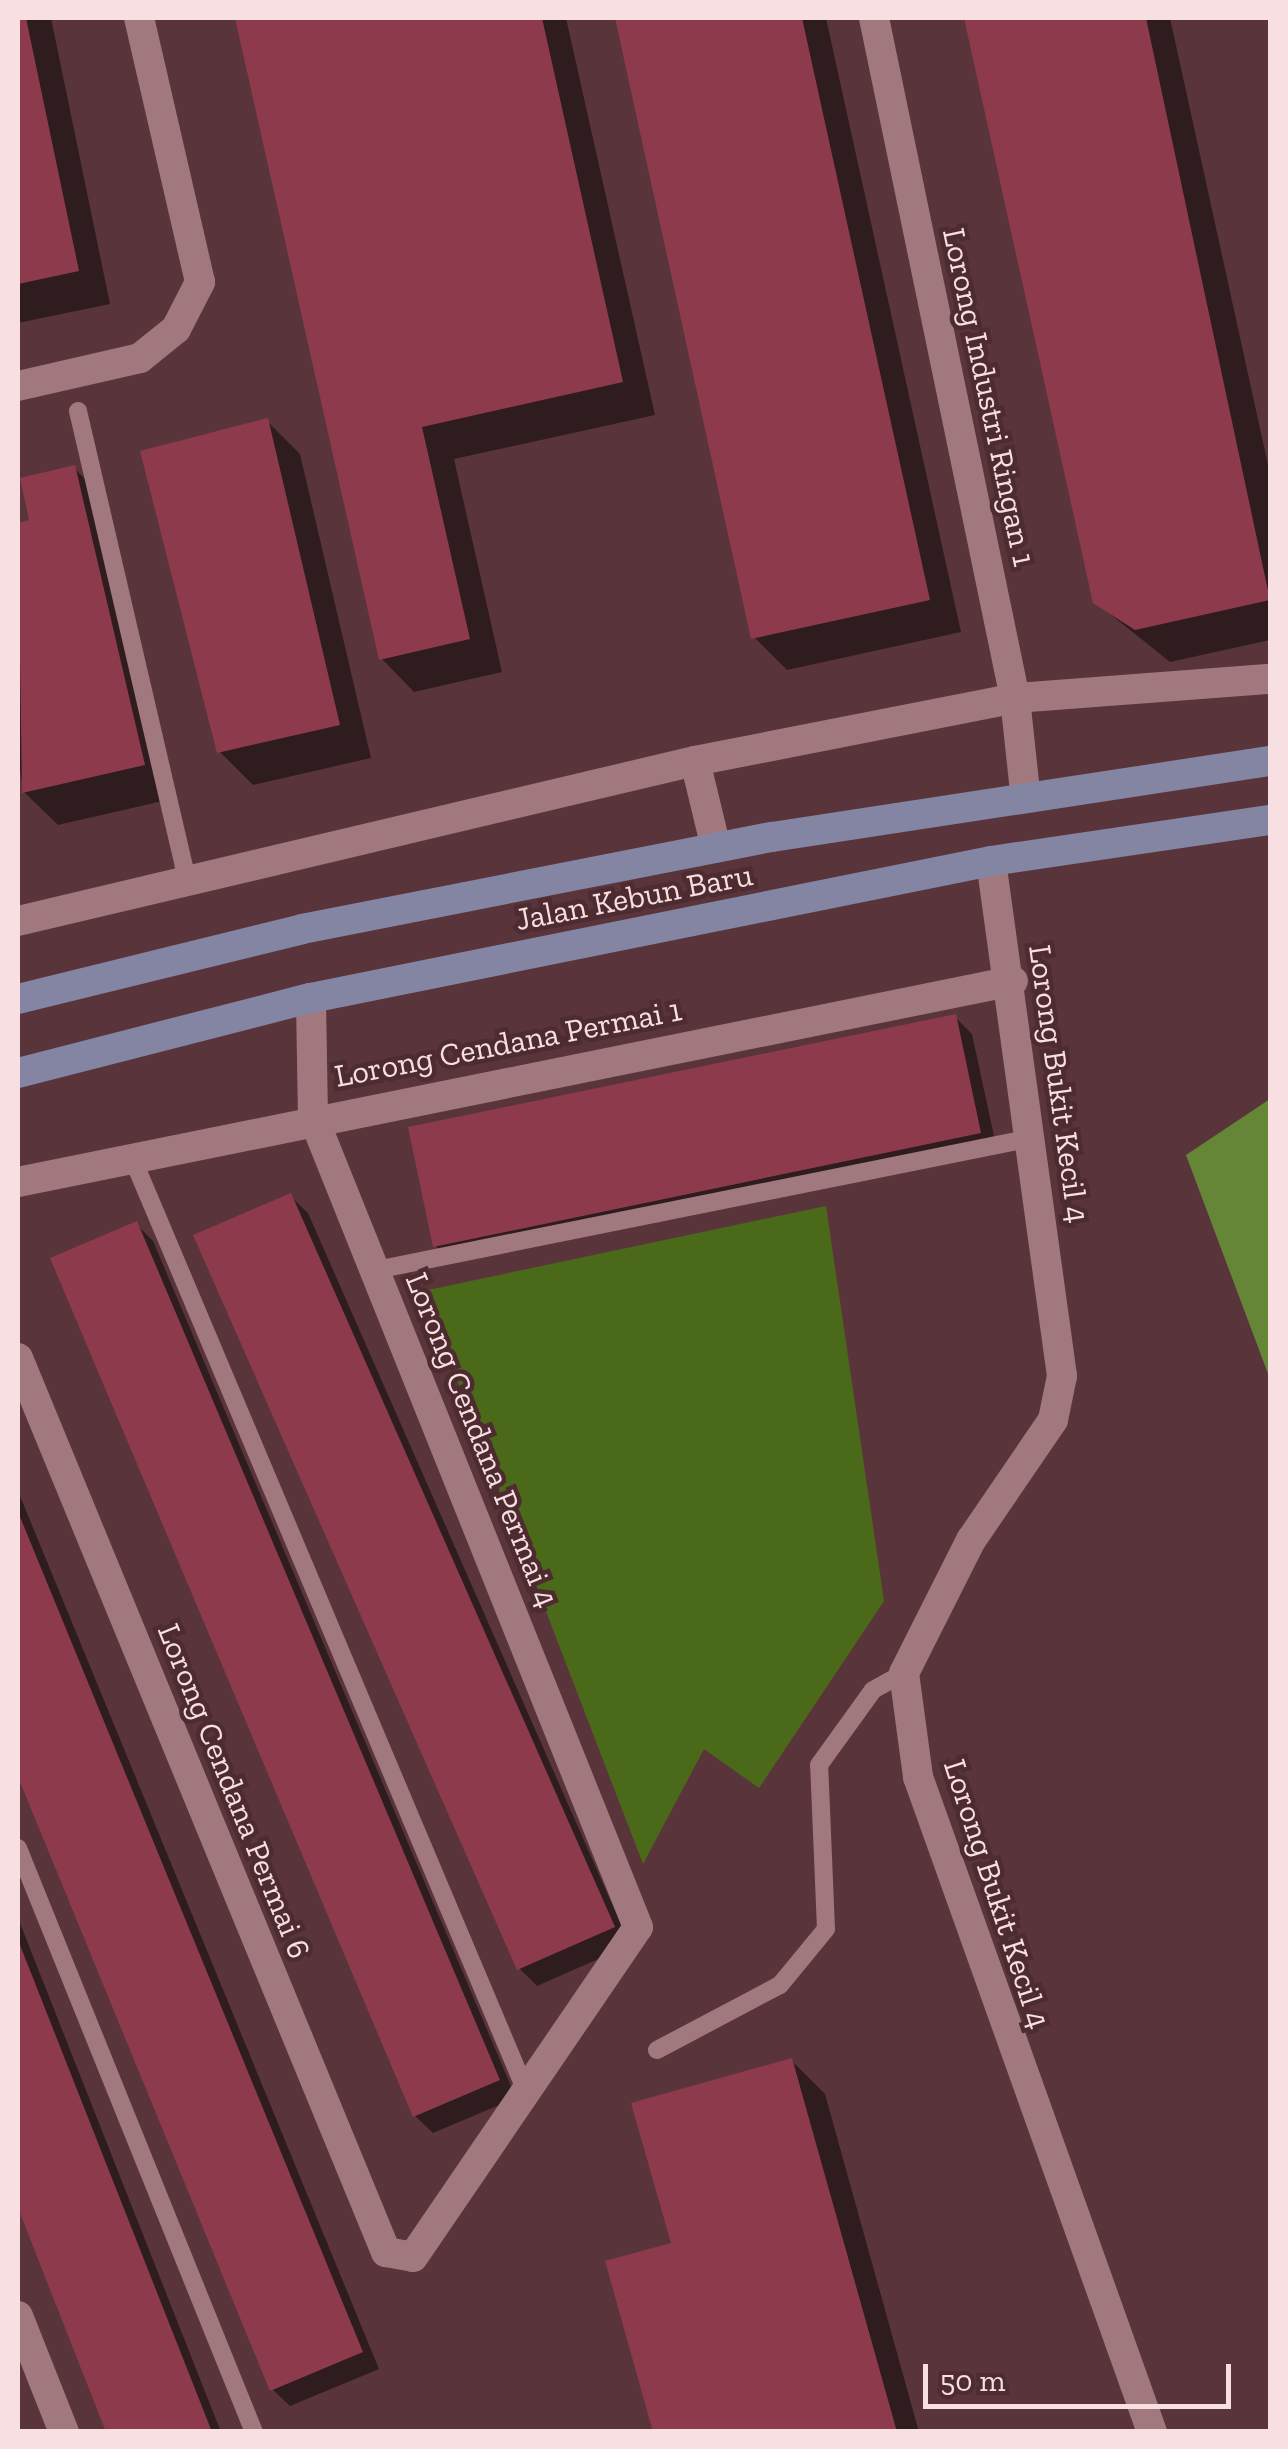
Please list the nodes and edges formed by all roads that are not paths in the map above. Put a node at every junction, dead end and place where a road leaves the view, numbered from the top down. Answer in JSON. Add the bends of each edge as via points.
{"nodes":[{"id":1,"x":140,"y":18,"type":"edge"},
{"id":2,"x":874,"y":18,"type":"edge"},
{"id":3,"x":18,"y":386,"type":"edge"},
{"id":4,"x":78,"y":411,"type":"dead end"},
{"id":5,"x":1270,"y":679,"type":"edge"},
{"id":6,"x":1016,"y":698,"type":"junction"},
{"id":7,"x":696,"y":760,"type":"junction"},
{"id":8,"x":1270,"y":761,"type":"edge"},
{"id":9,"x":1025,"y":792,"type":"junction"},
{"id":10,"x":1270,"y":820,"type":"edge"},
{"id":11,"x":716,"y":848,"type":"junction"},
{"id":12,"x":990,"y":861,"type":"junction"},
{"id":13,"x":187,"y":880,"type":"junction"},
{"id":14,"x":18,"y":921,"type":"edge"},
{"id":15,"x":1012,"y":980,"type":"junction"},
{"id":16,"x":312,"y":998,"type":"junction"},
{"id":17,"x":18,"y":1000,"type":"edge"},
{"id":18,"x":18,"y":1073,"type":"edge"},
{"id":19,"x":313,"y":1116,"type":"junction"},
{"id":20,"x":1032,"y":1138,"type":"junction"},
{"id":21,"x":132,"y":1157,"type":"junction"},
{"id":22,"x":18,"y":1182,"type":"edge"},
{"id":23,"x":376,"y":1270,"type":"junction"},
{"id":24,"x":18,"y":1358,"type":"edge"},
{"id":25,"x":904,"y":1674,"type":"junction"},
{"id":26,"x":18,"y":1848,"type":"edge"},
{"id":27,"x":657,"y":2050,"type":"dead end"},
{"id":28,"x":528,"y":2097,"type":"junction"},
{"id":29,"x":18,"y":2316,"type":"edge"},
{"id":30,"x":64,"y":2432,"type":"edge"},
{"id":31,"x":254,"y":2432,"type":"edge"},
{"id":32,"x":1152,"y":2432,"type":"edge"}],
"edges":[{"from":1,"to":3,"type":"street","via":[[200,282],[176,329],[140,358]]},
{"from":2,"to":6,"type":"street","name":"Lorong Industri Ringan 1"},
{"from":4,"to":13,"type":"lane"},
{"from":5,"to":6,"type":"street"},
{"from":6,"to":7,"type":"street"},
{"from":6,"to":9,"type":"street","name":"Lorong Industri Ringan 1"},
{"from":7,"to":11,"type":"street"},
{"from":7,"to":13,"type":"street"},
{"from":8,"to":9,"type":"street","name":"Jalan Kebun Baru"},
{"from":9,"to":11,"type":"street","name":"Jalan Kebun Baru"},
{"from":10,"to":12,"type":"street","name":"Jalan Kebun Baru"},
{"from":11,"to":17,"type":"street","name":"Jalan Kebun Baru","via":[[302,929]]},
{"from":12,"to":15,"type":"street","name":"Lorong Bukit Kecil 4"},
{"from":12,"to":16,"type":"street","name":"Jalan Kebun Baru"},
{"from":13,"to":14,"type":"street"},
{"from":15,"to":19,"type":"street","name":"Lorong Cendana Permai 1"},
{"from":15,"to":20,"type":"street","name":"Lorong Bukit Kecil 4"},
{"from":16,"to":18,"type":"street","name":"Jalan Kebun Baru"},
{"from":16,"to":19,"type":"street","name":"Lorong Cendana Permai 4"},
{"from":19,"to":21,"type":"street","name":"Lorong Cendana Permai 1"},
{"from":19,"to":23,"type":"street","name":"Lorong Cendana Permai 4"},
{"from":20,"to":23,"type":"lane"},
{"from":20,"to":25,"type":"street","name":"Lorong Bukit Kecil 4","via":[[1062,1376],[1052,1420],[971,1540]]},
{"from":21,"to":22,"type":"street","name":"Lorong Cendana Permai 1"},
{"from":21,"to":28,"type":"lane"},
{"from":23,"to":28,"type":"street","name":"Lorong Cendana Permai 4","via":[[630,1900],[633,1946]]},
{"from":24,"to":28,"type":"street","name":"Lorong Cendana Permai 6","via":[[386,2252],[413,2258]]},
{"from":25,"to":27,"type":"lane","via":[[872,1690],[820,1765],[826,1929],[780,1985]]},
{"from":25,"to":32,"type":"street","name":"Lorong Bukit Kecil 4","via":[[918,1777]]},
{"from":26,"to":31,"type":"lane"},
{"from":29,"to":30,"type":"street"}]}
